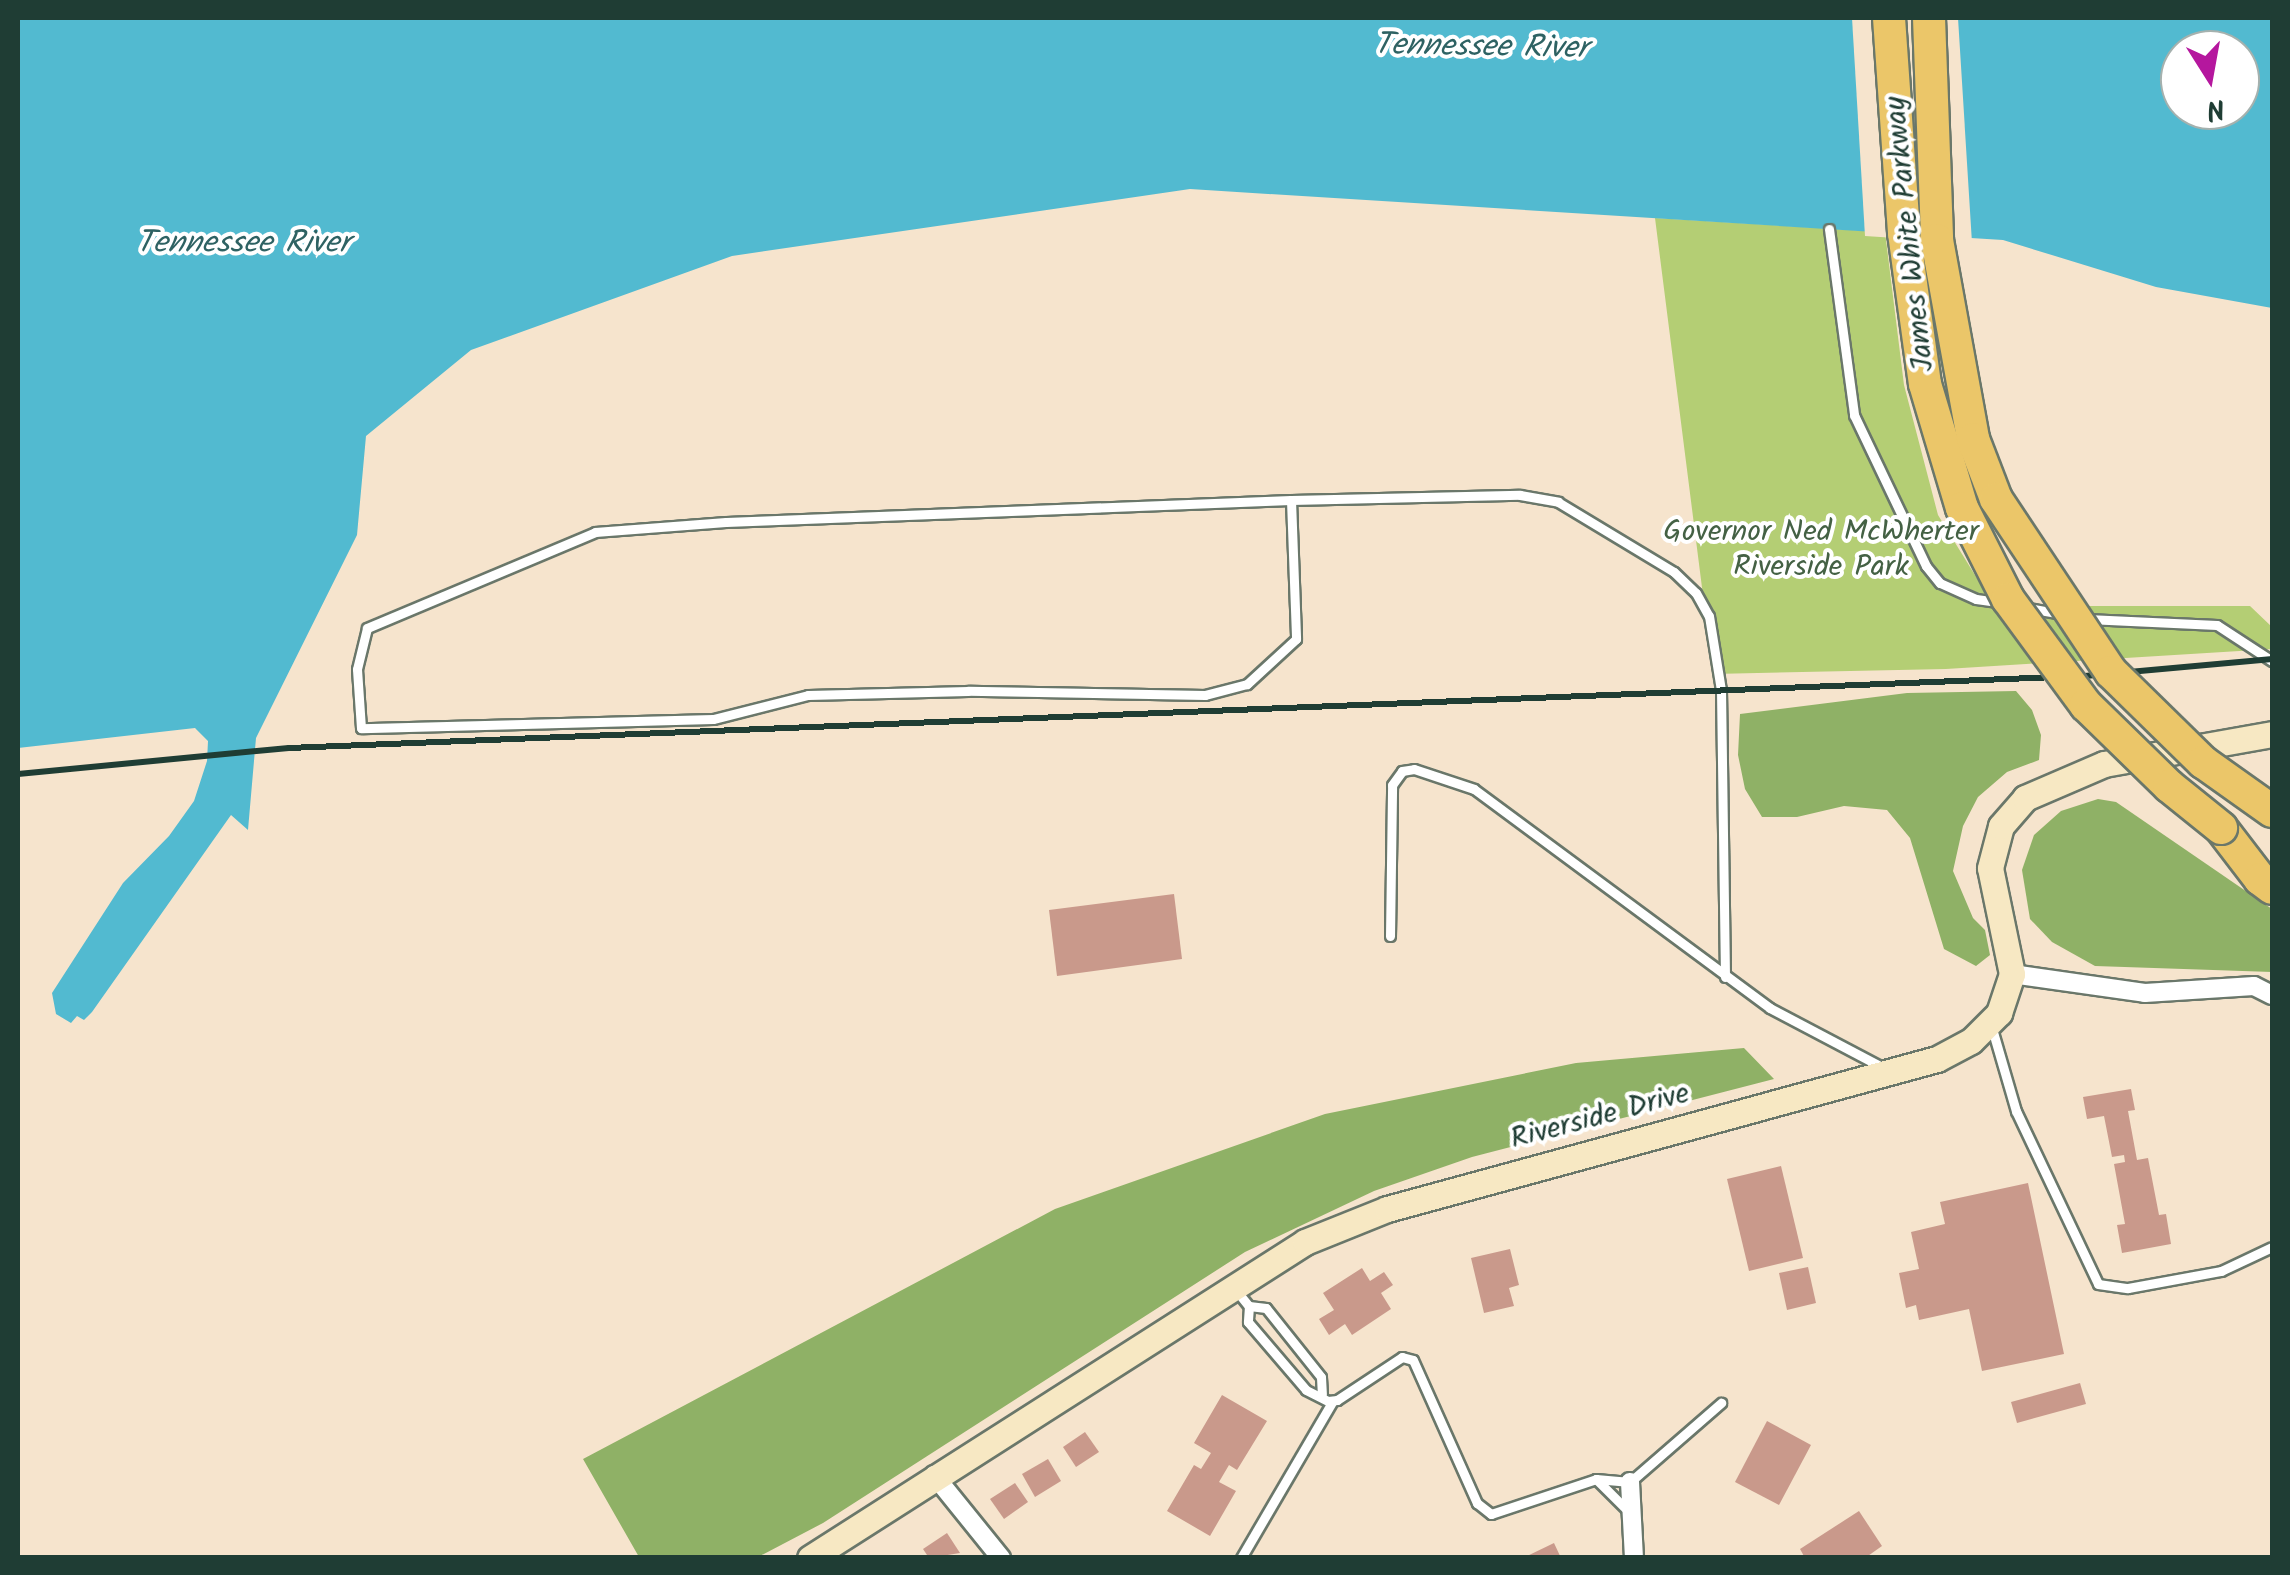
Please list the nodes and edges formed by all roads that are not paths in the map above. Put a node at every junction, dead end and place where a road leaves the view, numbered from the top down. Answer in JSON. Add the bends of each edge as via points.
{"nodes":[{"id":1,"x":1889,"y":18,"type":"edge"},
{"id":2,"x":1930,"y":18,"type":"edge"},
{"id":3,"x":1829,"y":229,"type":"dead end"},
{"id":4,"x":1291,"y":500,"type":"junction"},
{"id":5,"x":2272,"y":661,"type":"edge"},
{"id":6,"x":2272,"y":734,"type":"edge"},
{"id":7,"x":2272,"y":810,"type":"edge"},
{"id":8,"x":2222,"y":828,"type":"junction"},
{"id":9,"x":2272,"y":861,"type":"edge"},
{"id":10,"x":2272,"y":888,"type":"edge"},
{"id":11,"x":1390,"y":936,"type":"dead end"},
{"id":12,"x":2012,"y":974,"type":"junction"},
{"id":13,"x":1725,"y":977,"type":"junction"},
{"id":14,"x":2272,"y":996,"type":"edge"},
{"id":15,"x":1990,"y":1022,"type":"junction"},
{"id":16,"x":1891,"y":1072,"type":"junction"},
{"id":17,"x":2272,"y":1247,"type":"edge"},
{"id":18,"x":1241,"y":1296,"type":"junction"},
{"id":19,"x":1322,"y":1394,"type":"junction"},
{"id":20,"x":1332,"y":1402,"type":"junction"},
{"id":21,"x":1721,"y":1402,"type":"dead end"},
{"id":22,"x":934,"y":1475,"type":"junction"},
{"id":23,"x":1596,"y":1480,"type":"junction"},
{"id":24,"x":1630,"y":1482,"type":"junction"},
{"id":25,"x":1632,"y":1515,"type":"junction"},
{"id":26,"x":810,"y":1558,"type":"edge"},
{"id":27,"x":1000,"y":1558,"type":"edge"},
{"id":28,"x":1241,"y":1558,"type":"edge"},
{"id":29,"x":1634,"y":1558,"type":"edge"}],
"edges":[{"from":1,"to":8,"type":"highway","name":"James White Parkway","bridge":true,"via":[[1904,232],[1925,384],[1962,508],[2008,599],[2086,705]]},
{"from":2,"to":7,"type":"highway","name":"James White Parkway","bridge":true,"via":[[1937,240],[1973,440],[1996,499],[2111,672],[2203,762]]},
{"from":3,"to":5,"type":"lane","via":[[1854,415],[1926,566],[1940,582],[1976,598],[2104,622],[2217,625]]},
{"from":4,"to":4,"type":"lane","via":[[595,532],[367,628],[358,669],[361,728],[713,719],[808,695],[1205,695],[1247,684],[1296,639]]},
{"from":4,"to":13,"type":"lane","via":[[1520,494],[1558,502],[1674,572],[1696,593],[1709,616],[1721,690]]},
{"from":6,"to":12,"type":"street","via":[[2104,764],[2025,798],[2002,826],[1990,868]]},
{"from":8,"to":9,"type":"highway","name":"James White Parkway"},
{"from":8,"to":10,"type":"highway"},
{"from":11,"to":13,"type":"lane","via":[[1392,785],[1414,768],[1474,789]]},
{"from":12,"to":14,"type":"street","via":[[2144,992],[2254,986]]},
{"from":12,"to":15,"type":"street","name":"Riverside Drive"},
{"from":13,"to":16,"type":"lane"},
{"from":15,"to":16,"type":"street","name":"Riverside Drive","via":[[1937,1059]]},
{"from":15,"to":17,"type":"lane","via":[[2016,1111],[2098,1284],[2128,1288],[2208,1274]]},
{"from":16,"to":18,"type":"street","name":"Riverside Drive","via":[[1386,1209],[1304,1242]]},
{"from":18,"to":19,"type":"lane","via":[[1248,1322],[1306,1390]]},
{"from":18,"to":19,"type":"lane","via":[[1266,1308],[1322,1377]]},
{"from":18,"to":22,"type":"street","name":"Riverside Drive"},
{"from":19,"to":20,"type":"lane"},
{"from":20,"to":23,"type":"lane","via":[[1408,1357],[1484,1510],[1498,1514]]},
{"from":20,"to":28,"type":"lane"},
{"from":21,"to":24,"type":"lane"},
{"from":22,"to":26,"type":"street","name":"Riverside Drive"},
{"from":22,"to":27,"type":"street"},
{"from":23,"to":24,"type":"lane"},
{"from":23,"to":25,"type":"lane"},
{"from":24,"to":25,"type":"street"},
{"from":25,"to":29,"type":"street"}]}
